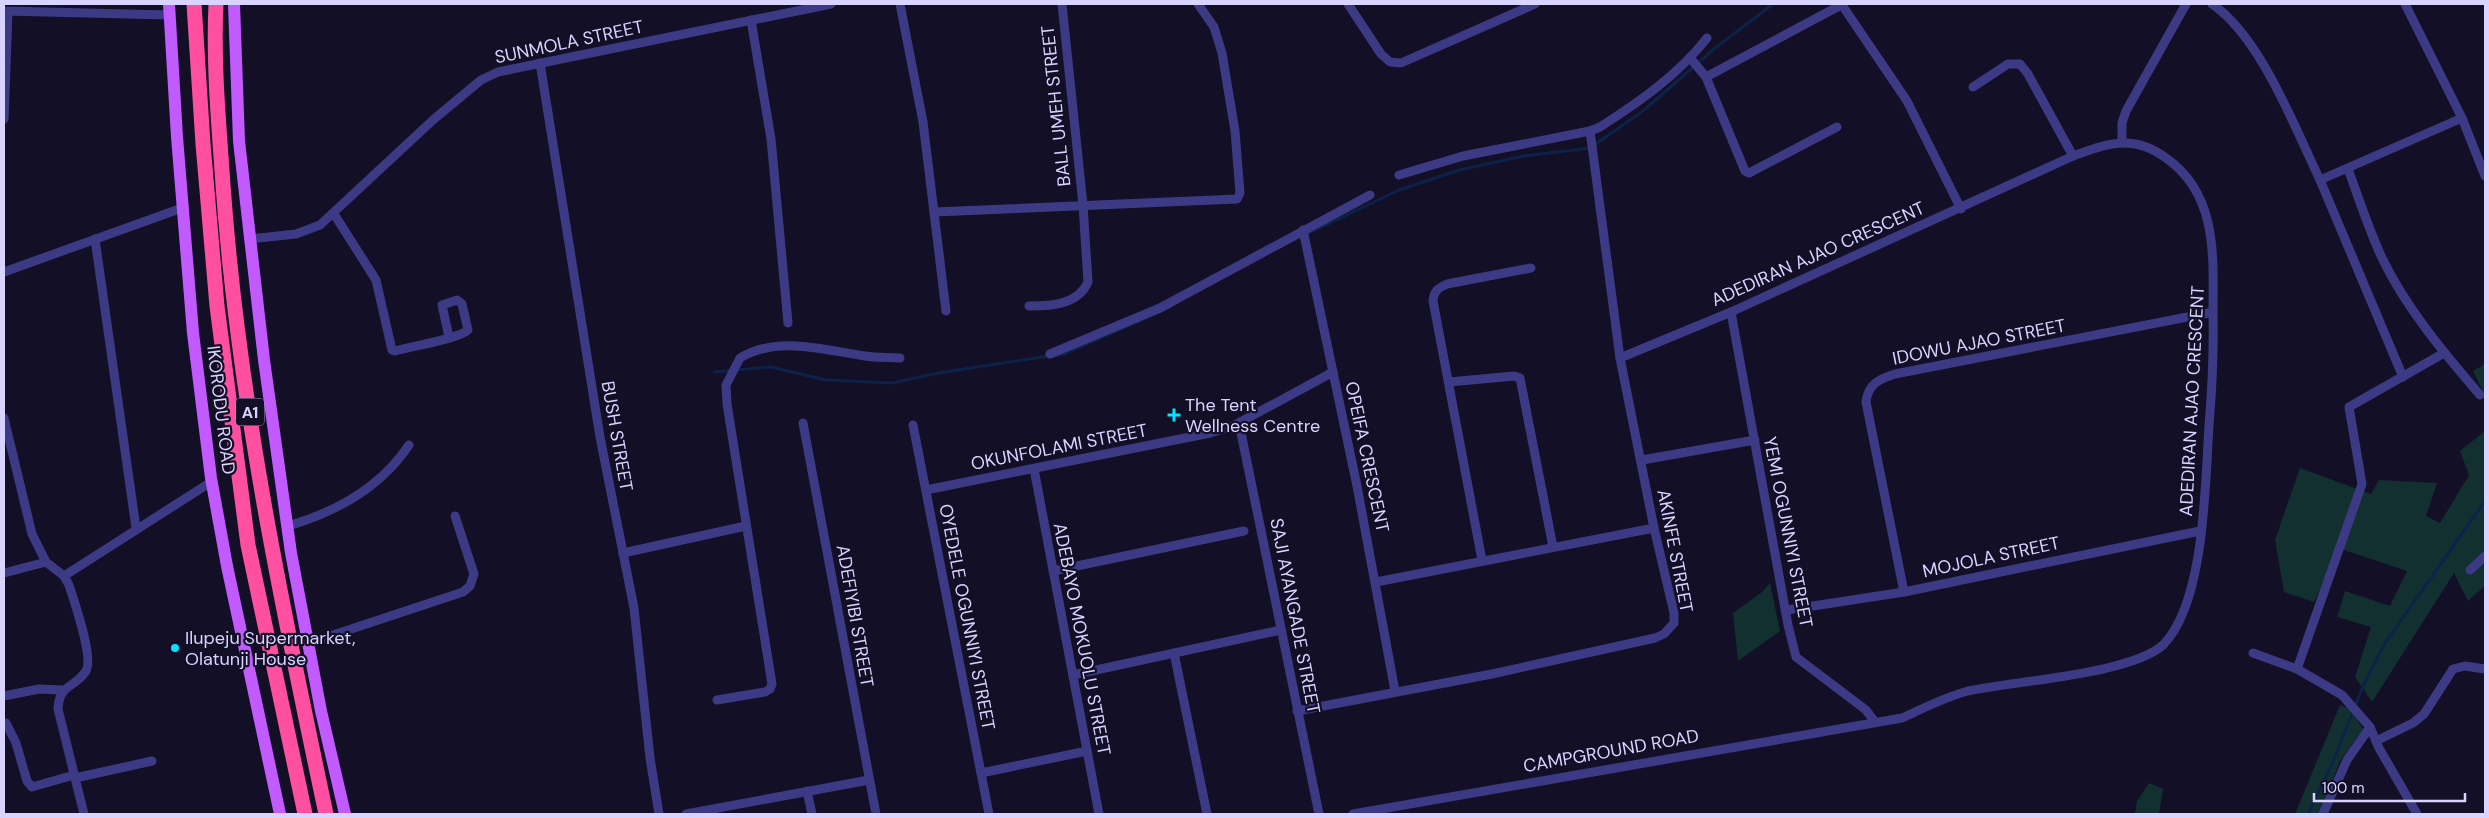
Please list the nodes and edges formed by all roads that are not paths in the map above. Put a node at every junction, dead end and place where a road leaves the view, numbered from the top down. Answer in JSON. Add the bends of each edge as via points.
{"nodes":[{"id":1,"x":194,"y":4,"type":"edge"},
{"id":2,"x":216,"y":4,"type":"edge"},
{"id":3,"x":234,"y":4,"type":"edge"},
{"id":4,"x":831,"y":4,"type":"edge"},
{"id":5,"x":900,"y":4,"type":"edge"},
{"id":6,"x":1062,"y":4,"type":"edge"},
{"id":7,"x":1198,"y":4,"type":"edge"},
{"id":8,"x":1348,"y":4,"type":"edge"},
{"id":9,"x":1535,"y":4,"type":"edge"},
{"id":10,"x":1842,"y":4,"type":"edge"},
{"id":11,"x":2186,"y":4,"type":"edge"},
{"id":12,"x":2212,"y":4,"type":"edge"},
{"id":13,"x":2406,"y":4,"type":"edge"},
{"id":14,"x":169,"y":9,"type":"edge"},
{"id":15,"x":6,"y":12,"type":"edge"},
{"id":16,"x":751,"y":20,"type":"junction"},
{"id":17,"x":1707,"y":38,"type":"dead end"},
{"id":18,"x":540,"y":63,"type":"junction"},
{"id":19,"x":1694,"y":63,"type":"junction"},
{"id":20,"x":1706,"y":77,"type":"junction"},
{"id":21,"x":1973,"y":87,"type":"dead end"},
{"id":22,"x":2462,"y":118,"type":"junction"},
{"id":23,"x":4,"y":119,"type":"edge"},
{"id":24,"x":1836,"y":127,"type":"dead end"},
{"id":25,"x":1591,"y":135,"type":"junction"},
{"id":26,"x":2122,"y":143,"type":"junction"},
{"id":27,"x":2481,"y":155,"type":"edge"},
{"id":28,"x":2073,"y":156,"type":"junction"},
{"id":29,"x":2348,"y":170,"type":"junction"},
{"id":30,"x":1399,"y":175,"type":"dead end"},
{"id":31,"x":2485,"y":176,"type":"edge"},
{"id":32,"x":2320,"y":180,"type":"junction"},
{"id":33,"x":1370,"y":195,"type":"dead end"},
{"id":34,"x":1083,"y":205,"type":"junction"},
{"id":35,"x":182,"y":208,"type":"junction"},
{"id":36,"x":1961,"y":209,"type":"junction"},
{"id":37,"x":934,"y":212,"type":"junction"},
{"id":38,"x":334,"y":214,"type":"junction"},
{"id":39,"x":1303,"y":234,"type":"junction"},
{"id":40,"x":95,"y":239,"type":"junction"},
{"id":41,"x":250,"y":239,"type":"junction"},
{"id":42,"x":1531,"y":268,"type":"dead end"},
{"id":43,"x":4,"y":272,"type":"edge"},
{"id":44,"x":1029,"y":306,"type":"dead end"},
{"id":45,"x":946,"y":311,"type":"dead end"},
{"id":46,"x":1731,"y":312,"type":"junction"},
{"id":47,"x":2213,"y":312,"type":"junction"},
{"id":48,"x":788,"y":323,"type":"dead end"},
{"id":49,"x":449,"y":338,"type":"dead end"},
{"id":50,"x":2444,"y":353,"type":"junction"},
{"id":51,"x":1050,"y":354,"type":"dead end"},
{"id":52,"x":900,"y":358,"type":"dead end"},
{"id":53,"x":1620,"y":358,"type":"junction"},
{"id":54,"x":1333,"y":372,"type":"junction"},
{"id":55,"x":2403,"y":377,"type":"junction"},
{"id":56,"x":1449,"y":382,"type":"junction"},
{"id":57,"x":2480,"y":394,"type":"dead end"},
{"id":58,"x":4,"y":418,"type":"edge"},
{"id":59,"x":1239,"y":423,"type":"junction"},
{"id":60,"x":803,"y":424,"type":"dead end"},
{"id":61,"x":913,"y":425,"type":"dead end"},
{"id":62,"x":1755,"y":440,"type":"junction"},
{"id":63,"x":409,"y":445,"type":"dead end"},
{"id":64,"x":1642,"y":460,"type":"junction"},
{"id":65,"x":1034,"y":469,"type":"junction"},
{"id":66,"x":211,"y":482,"type":"junction"},
{"id":67,"x":926,"y":490,"type":"junction"},
{"id":68,"x":455,"y":516,"type":"dead end"},
{"id":69,"x":288,"y":526,"type":"junction"},
{"id":70,"x":746,"y":526,"type":"junction"},
{"id":71,"x":136,"y":528,"type":"junction"},
{"id":72,"x":1654,"y":528,"type":"junction"},
{"id":73,"x":1244,"y":530,"type":"dead end"},
{"id":74,"x":2200,"y":531,"type":"junction"},
{"id":75,"x":1553,"y":547,"type":"junction"},
{"id":76,"x":623,"y":552,"type":"junction"},
{"id":77,"x":2485,"y":556,"type":"edge"},
{"id":78,"x":1482,"y":560,"type":"junction"},
{"id":79,"x":46,"y":562,"type":"junction"},
{"id":80,"x":2470,"y":570,"type":"dead end"},
{"id":81,"x":1052,"y":571,"type":"junction"},
{"id":82,"x":4,"y":573,"type":"edge"},
{"id":83,"x":64,"y":576,"type":"junction"},
{"id":84,"x":1376,"y":582,"type":"junction"},
{"id":85,"x":1904,"y":592,"type":"junction"},
{"id":86,"x":1787,"y":610,"type":"junction"},
{"id":87,"x":1282,"y":630,"type":"junction"},
{"id":88,"x":307,"y":641,"type":"junction"},
{"id":89,"x":1174,"y":653,"type":"junction"},
{"id":90,"x":2253,"y":653,"type":"dead end"},
{"id":91,"x":2298,"y":669,"type":"junction"},
{"id":92,"x":2485,"y":669,"type":"edge"},
{"id":93,"x":1073,"y":675,"type":"junction"},
{"id":94,"x":62,"y":690,"type":"junction"},
{"id":95,"x":1395,"y":691,"type":"junction"},
{"id":96,"x":4,"y":696,"type":"edge"},
{"id":97,"x":717,"y":700,"type":"dead end"},
{"id":98,"x":1298,"y":711,"type":"junction"},
{"id":99,"x":1875,"y":722,"type":"junction"},
{"id":100,"x":6,"y":724,"type":"dead end"},
{"id":101,"x":2370,"y":726,"type":"junction"},
{"id":102,"x":2376,"y":741,"type":"junction"},
{"id":103,"x":1087,"y":751,"type":"junction"},
{"id":104,"x":152,"y":761,"type":"dead end"},
{"id":105,"x":981,"y":774,"type":"junction"},
{"id":106,"x":75,"y":777,"type":"junction"},
{"id":107,"x":869,"y":780,"type":"junction"},
{"id":108,"x":807,"y":791,"type":"junction"},
{"id":109,"x":322,"y":794,"type":"junction"},
{"id":110,"x":735,"y":810,"type":"edge"},
{"id":111,"x":84,"y":814,"type":"edge"},
{"id":112,"x":280,"y":814,"type":"edge"},
{"id":113,"x":305,"y":814,"type":"edge"},
{"id":114,"x":326,"y":814,"type":"edge"},
{"id":115,"x":332,"y":814,"type":"edge"},
{"id":116,"x":345,"y":814,"type":"edge"},
{"id":117,"x":659,"y":814,"type":"edge"},
{"id":118,"x":686,"y":814,"type":"edge"},
{"id":119,"x":812,"y":814,"type":"edge"},
{"id":120,"x":876,"y":814,"type":"edge"},
{"id":121,"x":989,"y":814,"type":"edge"},
{"id":122,"x":1099,"y":814,"type":"edge"},
{"id":123,"x":1207,"y":814,"type":"edge"},
{"id":124,"x":1320,"y":814,"type":"edge"},
{"id":125,"x":1353,"y":814,"type":"edge"},
{"id":126,"x":2323,"y":814,"type":"edge"},
{"id":127,"x":2416,"y":814,"type":"edge"}],
"edges":[{"from":1,"to":113,"type":"highway","name":"IKORODU ROAD","number":"A1","via":[[217,306],[248,544]]},
{"from":2,"to":109,"type":"highway","name":"IKORODU ROAD","number":"A1","via":[[225,213],[242,363],[270,539]]},
{"from":3,"to":41,"type":"main road","via":[[239,141]]},
{"from":4,"to":16,"type":"street","name":"SUNMOLA STREET"},
{"from":5,"to":37,"type":"street","via":[[916,78]]},
{"from":6,"to":34,"type":"street","name":"BALL UMEH STREET"},
{"from":7,"to":34,"type":"street","via":[[1214,27],[1224,61],[1235,131],[1239,196],[1233,199]]},
{"from":8,"to":9,"type":"street","via":[[1381,54],[1390,62],[1401,62]]},
{"from":10,"to":20,"type":"street"},
{"from":10,"to":36,"type":"street","via":[[1907,101]]},
{"from":11,"to":26,"type":"street","via":[[2126,111]]},
{"from":12,"to":32,"type":"street","via":[[2244,35],[2272,82]]},
{"from":13,"to":22,"type":"street"},
{"from":14,"to":15,"type":"street"},
{"from":14,"to":35,"type":"main road","name":"IKORODU ROAD"},
{"from":15,"to":23,"type":"street"},
{"from":16,"to":18,"type":"street","name":"SUNMOLA STREET"},
{"from":16,"to":48,"type":"street","via":[[771,139]]},
{"from":17,"to":19,"type":"street"},
{"from":18,"to":38,"type":"street","name":"SUNMOLA STREET","via":[[498,72],[481,80],[397,152]]},
{"from":18,"to":76,"type":"street","name":"BUSH STREET","via":[[600,437]]},
{"from":19,"to":20,"type":"street"},
{"from":19,"to":25,"type":"street"},
{"from":20,"to":24,"type":"street","via":[[1745,171],[1749,173]]},
{"from":21,"to":28,"type":"street","via":[[2008,64],[2020,64]]},
{"from":22,"to":27,"type":"street"},
{"from":22,"to":29,"type":"street"},
{"from":25,"to":30,"type":"street","via":[[1463,156]]},
{"from":25,"to":53,"type":"street","name":"AKINFE STREET"},
{"from":26,"to":28,"type":"street","name":"ADEDIRAN AJAO CRESCENT"},
{"from":26,"to":47,"type":"street","name":"ADEDIRAN AJAO CRESCENT","via":[[2138,144],[2162,155],[2191,182],[2212,239]]},
{"from":27,"to":31,"type":"street"},
{"from":28,"to":36,"type":"street","name":"ADEDIRAN AJAO CRESCENT"},
{"from":29,"to":32,"type":"street"},
{"from":29,"to":50,"type":"street","via":[[2382,258]]},
{"from":32,"to":55,"type":"street"},
{"from":33,"to":39,"type":"street"},
{"from":34,"to":37,"type":"street"},
{"from":34,"to":44,"type":"street","name":"BALL UMEH STREET","via":[[1088,282],[1084,292],[1075,299],[1048,306]]},
{"from":35,"to":40,"type":"street"},
{"from":35,"to":66,"type":"main road","name":"IKORODU ROAD"},
{"from":36,"to":46,"type":"street","name":"ADEDIRAN AJAO CRESCENT"},
{"from":37,"to":45,"type":"street"},
{"from":38,"to":41,"type":"street","name":"SUNMOLA STREET","via":[[311,230],[281,237]]},
{"from":38,"to":49,"type":"street","via":[[376,280],[392,350]]},
{"from":39,"to":51,"type":"street","via":[[1160,308]]},
{"from":39,"to":54,"type":"street","name":"OPEIFA CRESCENT"},
{"from":40,"to":43,"type":"street"},
{"from":40,"to":71,"type":"street"},
{"from":41,"to":69,"type":"main road","via":[[262,350]]},
{"from":42,"to":56,"type":"street","via":[[1439,287],[1433,301]]},
{"from":46,"to":53,"type":"street","name":"ADEDIRAN AJAO CRESCENT"},
{"from":46,"to":62,"type":"street","name":"YEMI OGUNNIYI STREET"},
{"from":47,"to":74,"type":"street","name":"ADEDIRAN AJAO CRESCENT","via":[[2213,377]]},
{"from":47,"to":85,"type":"street","name":"IDOWU AJAO STREET","via":[[1895,374],[1876,381],[1866,402]]},
{"from":50,"to":55,"type":"street"},
{"from":50,"to":57,"type":"street"},
{"from":52,"to":70,"type":"street","via":[[776,346],[740,358],[726,385]]},
{"from":53,"to":64,"type":"street","name":"AKINFE STREET"},
{"from":54,"to":59,"type":"street","name":"OKUNFOLAMI STREET"},
{"from":54,"to":84,"type":"street","name":"OPEIFA CRESCENT"},
{"from":55,"to":91,"type":"street","via":[[2349,407],[2362,484]]},
{"from":56,"to":75,"type":"street","via":[[1520,378]]},
{"from":56,"to":78,"type":"street"},
{"from":58,"to":79,"type":"street","via":[[32,534]]},
{"from":59,"to":65,"type":"street","name":"OKUNFOLAMI STREET","via":[[1201,435]]},
{"from":59,"to":87,"type":"street","name":"SAJI AYANGADE STREET"},
{"from":60,"to":107,"type":"street","name":"ADEFIYIBI STREET"},
{"from":61,"to":67,"type":"street","name":"OYEDELE OGUNNIYI STREET"},
{"from":62,"to":64,"type":"street"},
{"from":62,"to":86,"type":"street","name":"YEMI OGUNNIYI STREET"},
{"from":63,"to":69,"type":"street","via":[[398,462],[350,500]]},
{"from":64,"to":72,"type":"street","name":"AKINFE STREET"},
{"from":65,"to":67,"type":"street","name":"OKUNFOLAMI STREET"},
{"from":65,"to":81,"type":"street","name":"ADEBAYO MOKUOLU STREET"},
{"from":66,"to":71,"type":"street"},
{"from":66,"to":112,"type":"main road","name":"IKORODU ROAD"},
{"from":67,"to":105,"type":"street","name":"OYEDELE OGUNNIYI STREET"},
{"from":68,"to":88,"type":"street","via":[[474,574],[470,586],[463,592]]},
{"from":69,"to":88,"type":"main road"},
{"from":70,"to":76,"type":"street"},
{"from":70,"to":97,"type":"street","via":[[772,684],[765,692]]},
{"from":71,"to":83,"type":"street"},
{"from":72,"to":75,"type":"street"},
{"from":72,"to":95,"type":"street","name":"AKINFE STREET","via":[[1674,613],[1674,623],[1664,634],[1492,674]]},
{"from":73,"to":81,"type":"street"},
{"from":74,"to":85,"type":"street","name":"MOJOLA STREET"},
{"from":74,"to":99,"type":"street","name":"ADEDIRAN AJAO CRESCENT","via":[[2185,608],[2165,643],[2146,657],[2123,665],[1952,695],[1902,718]]},
{"from":75,"to":78,"type":"street"},
{"from":76,"to":117,"type":"street","name":"BUSH STREET","via":[[638,635]]},
{"from":77,"to":80,"type":"street"},
{"from":78,"to":84,"type":"street"},
{"from":79,"to":82,"type":"street"},
{"from":79,"to":83,"type":"street"},
{"from":81,"to":93,"type":"street","name":"ADEBAYO MOKUOLU STREET"},
{"from":83,"to":94,"type":"street","via":[[88,664],[85,672]]},
{"from":84,"to":95,"type":"street","name":"OPEIFA CRESCENT"},
{"from":85,"to":86,"type":"street","name":"MOJOLA STREET"},
{"from":86,"to":99,"type":"street","name":"YEMI OGUNNIYI STREET","via":[[1796,657],[1866,710]]},
{"from":87,"to":89,"type":"street"},
{"from":87,"to":98,"type":"street","name":"SAJI AYANGADE STREET"},
{"from":88,"to":116,"type":"main road"},
{"from":89,"to":93,"type":"street"},
{"from":89,"to":123,"type":"street"},
{"from":90,"to":91,"type":"street"},
{"from":91,"to":101,"type":"street","via":[[2342,695]]},
{"from":92,"to":102,"type":"street","via":[[2453,668],[2424,714]]},
{"from":93,"to":103,"type":"street","name":"ADEBAYO MOKUOLU STREET"},
{"from":94,"to":96,"type":"street","via":[[39,689]]},
{"from":94,"to":106,"type":"street","via":[[58,709]]},
{"from":95,"to":98,"type":"street","name":"AKINFE STREET"},
{"from":98,"to":124,"type":"street","name":"SAJI AYANGADE STREET"},
{"from":99,"to":125,"type":"street","name":"CAMPGROUND ROAD"},
{"from":100,"to":106,"type":"street","via":[[32,787]]},
{"from":101,"to":102,"type":"street"},
{"from":101,"to":126,"type":"street","via":[[2346,760]]},
{"from":102,"to":127,"type":"street"},
{"from":103,"to":105,"type":"street"},
{"from":103,"to":122,"type":"street","name":"ADEBAYO MOKUOLU STREET"},
{"from":104,"to":106,"type":"street"},
{"from":105,"to":121,"type":"street","name":"OYEDELE OGUNNIYI STREET"},
{"from":106,"to":111,"type":"street"},
{"from":107,"to":108,"type":"street"},
{"from":107,"to":120,"type":"street","name":"ADEFIYIBI STREET"},
{"from":108,"to":110,"type":"street"},
{"from":108,"to":119,"type":"street"},
{"from":109,"to":114,"type":"highway","name":"IKORODU ROAD","number":"A1"},
{"from":109,"to":115,"type":"highway"},
{"from":110,"to":118,"type":"street"}]}
